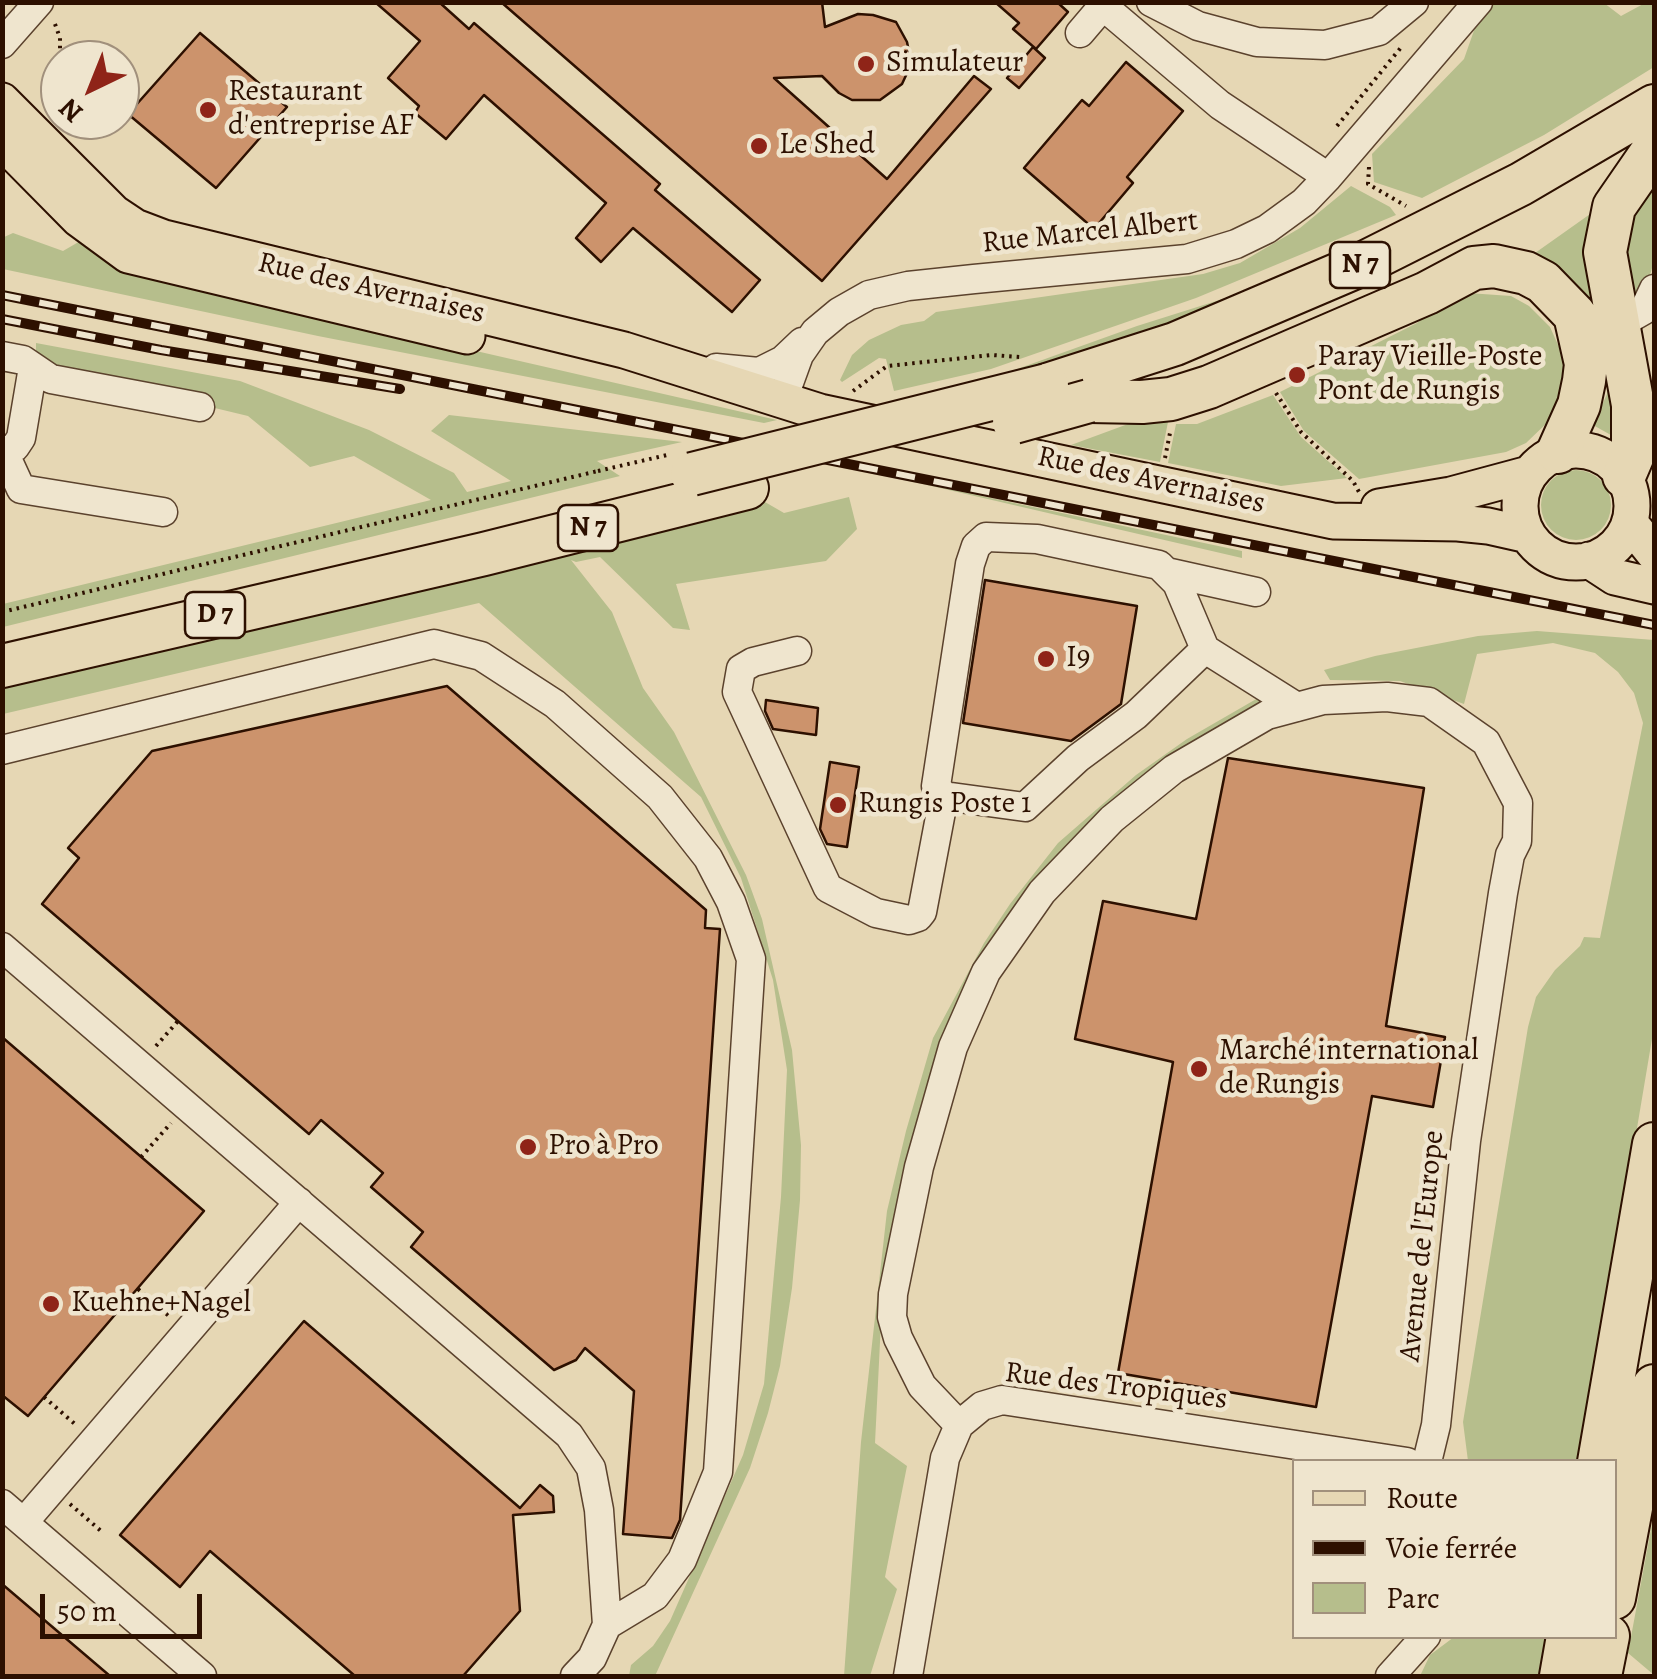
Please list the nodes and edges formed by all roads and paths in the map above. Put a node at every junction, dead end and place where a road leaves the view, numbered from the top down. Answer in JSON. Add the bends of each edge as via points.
{"nodes":[{"id":1,"x":1151,"y":2,"type":"edge"},
{"id":2,"x":1414,"y":2,"type":"edge"},
{"id":3,"x":1478,"y":2,"type":"edge"},
{"id":4,"x":1103,"y":4,"type":"edge"},
{"id":5,"x":46,"y":10,"type":"edge"},
{"id":6,"x":1080,"y":33,"type":"dead end"},
{"id":7,"x":60,"y":40,"type":"edge"},
{"id":8,"x":2,"y":44,"type":"edge"},
{"id":9,"x":1403,"y":46,"type":"dead end"},
{"id":10,"x":2,"y":101,"type":"edge"},
{"id":11,"x":1654,"y":106,"type":"edge"},
{"id":12,"x":1339,"y":132,"type":"dead end"},
{"id":13,"x":1654,"y":138,"type":"edge"},
{"id":14,"x":2,"y":140,"type":"edge"},
{"id":15,"x":1654,"y":149,"type":"edge"},
{"id":16,"x":1368,"y":158,"type":"dead end"},
{"id":17,"x":1328,"y":178,"type":"junction"},
{"id":18,"x":1413,"y":213,"type":"dead end"},
{"id":19,"x":1654,"y":289,"type":"edge"},
{"id":20,"x":1616,"y":318,"type":"junction"},
{"id":21,"x":815,"y":332,"type":"junction"},
{"id":22,"x":626,"y":350,"type":"junction"},
{"id":23,"x":2,"y":356,"type":"edge"},
{"id":24,"x":1037,"y":372,"type":"junction"},
{"id":25,"x":32,"y":375,"type":"junction"},
{"id":26,"x":1276,"y":392,"type":"dead end"},
{"id":27,"x":1089,"y":401,"type":"junction"},
{"id":28,"x":782,"y":402,"type":"junction"},
{"id":29,"x":200,"y":407,"type":"dead end"},
{"id":30,"x":820,"y":412,"type":"junction"},
{"id":31,"x":1172,"y":423,"type":"dead end"},
{"id":32,"x":3,"y":453,"type":"edge"},
{"id":33,"x":1544,"y":463,"type":"junction"},
{"id":34,"x":1164,"y":468,"type":"dead end"},
{"id":35,"x":598,"y":470,"type":"dead end"},
{"id":36,"x":1624,"y":476,"type":"junction"},
{"id":37,"x":1353,"y":480,"type":"dead end"},
{"id":38,"x":1285,"y":509,"type":"junction"},
{"id":39,"x":163,"y":512,"type":"dead end"},
{"id":40,"x":1630,"y":522,"type":"junction"},
{"id":41,"x":1528,"y":535,"type":"junction"},
{"id":42,"x":1654,"y":553,"type":"edge"},
{"id":43,"x":417,"y":555,"type":"junction"},
{"id":44,"x":1589,"y":560,"type":"junction"},
{"id":45,"x":1166,"y":572,"type":"junction"},
{"id":46,"x":1654,"y":586,"type":"edge"},
{"id":47,"x":1256,"y":592,"type":"dead end"},
{"id":48,"x":2,"y":612,"type":"edge"},
{"id":49,"x":2,"y":640,"type":"edge"},
{"id":50,"x":1205,"y":649,"type":"junction"},
{"id":51,"x":797,"y":651,"type":"dead end"},
{"id":52,"x":2,"y":666,"type":"edge"},
{"id":53,"x":1297,"y":707,"type":"junction"},
{"id":54,"x":2,"y":750,"type":"edge"},
{"id":55,"x":944,"y":796,"type":"junction"},
{"id":56,"x":2,"y":947,"type":"edge"},
{"id":57,"x":178,"y":1021,"type":"dead end"},
{"id":58,"x":153,"y":1049,"type":"dead end"},
{"id":59,"x":172,"y":1122,"type":"dead end"},
{"id":60,"x":1654,"y":1144,"type":"edge"},
{"id":61,"x":141,"y":1157,"type":"dead end"},
{"id":62,"x":298,"y":1202,"type":"junction"},
{"id":63,"x":138,"y":1289,"type":"dead end"},
{"id":64,"x":173,"y":1320,"type":"dead end"},
{"id":65,"x":1654,"y":1386,"type":"edge"},
{"id":66,"x":44,"y":1397,"type":"dead end"},
{"id":67,"x":959,"y":1426,"type":"junction"},
{"id":68,"x":1436,"y":1426,"type":"junction"},
{"id":69,"x":80,"y":1428,"type":"dead end"},
{"id":70,"x":1387,"y":1459,"type":"edge"},
{"id":71,"x":1428,"y":1459,"type":"edge"},
{"id":72,"x":1450,"y":1459,"type":"edge"},
{"id":73,"x":1600,"y":1459,"type":"edge"},
{"id":74,"x":63,"y":1497,"type":"dead end"},
{"id":75,"x":13,"y":1513,"type":"edge"},
{"id":76,"x":101,"y":1531,"type":"dead end"},
{"id":77,"x":1617,"y":1582,"type":"edge"},
{"id":78,"x":607,"y":1625,"type":"junction"},
{"id":79,"x":1397,"y":1639,"type":"edge"},
{"id":80,"x":1423,"y":1639,"type":"edge"},
{"id":81,"x":1567,"y":1639,"type":"edge"},
{"id":82,"x":1607,"y":1639,"type":"edge"},
{"id":83,"x":202,"y":1676,"type":"edge"},
{"id":84,"x":575,"y":1676,"type":"edge"},
{"id":85,"x":908,"y":1676,"type":"edge"},
{"id":86,"x":1390,"y":1676,"type":"edge"},
{"id":87,"x":1561,"y":1676,"type":"edge"},
{"id":88,"x":1600,"y":1676,"type":"edge"}],
"edges":[{"from":1,"to":2,"type":"street","via":[[1198,26],[1257,42],[1325,44],[1379,31]]},
{"from":3,"to":17,"type":"street","name":"Rue Marcel Albert"},
{"from":4,"to":6,"type":"street"},
{"from":4,"to":17,"type":"street","via":[[1220,104]]},
{"from":5,"to":7,"type":"path"},
{"from":5,"to":8,"type":"street"},
{"from":9,"to":12,"type":"path","via":[[1342,118]]},
{"from":10,"to":22,"type":"main road","name":"Rue des Avernaises","via":[[135,228]]},
{"from":11,"to":24,"type":"highway","number":"N 7","via":[[1522,184],[1358,266],[1175,344]]},
{"from":13,"to":27,"type":"highway","number":"N 7","via":[[1396,280],[1190,367]]},
{"from":14,"to":28,"type":"main road","name":"Rue des Avernaises","via":[[93,231],[128,256],[668,386]]},
{"from":15,"to":20,"type":"highway","via":[[1610,219],[1605,252]]},
{"from":16,"to":18,"type":"path","via":[[1368,184]]},
{"from":17,"to":21,"type":"street","name":"Rue Marcel Albert","via":[[1267,229],[1204,255],[908,286],[869,295]]},
{"from":19,"to":20,"type":"street","via":[[1644,310]]},
{"from":20,"to":36,"type":"highway","via":[[1635,433]]},
{"from":21,"to":22,"type":"street","via":[[770,368],[748,373]]},
{"from":21,"to":28,"type":"street","name":"Rue Marcel Albert"},
{"from":22,"to":28,"type":"main road","name":"Rue des Avernaises"},
{"from":23,"to":25,"type":"street","via":[[23,360]]},
{"from":24,"to":30,"type":"path","via":[[1012,355],[887,366]]},
{"from":24,"to":43,"type":"highway","number":"N 7","bridge":true},
{"from":25,"to":29,"type":"street"},
{"from":25,"to":32,"type":"street","via":[[20,438]]},
{"from":26,"to":37,"type":"path","via":[[1300,432]]},
{"from":27,"to":33,"type":"highway","via":[[1171,399],[1208,387],[1474,268],[1494,266],[1544,282],[1575,315],[1586,364],[1579,405]]},
{"from":27,"to":43,"type":"highway","number":"N 7","bridge":true,"via":[[850,467]]},
{"from":28,"to":30,"type":"main road","name":"Rue des Avernaises"},
{"from":30,"to":38,"type":"main road","name":"Rue des Avernaises"},
{"from":31,"to":34,"type":"path"},
{"from":32,"to":39,"type":"street","via":[[21,490]]},
{"from":33,"to":36,"type":"main road","via":[[1576,450],[1595,452]]},
{"from":33,"to":38,"type":"main road","name":"Rue des Avernaises","via":[[1451,495],[1370,508]]},
{"from":33,"to":41,"type":"main road","via":[[1520,505]]},
{"from":35,"to":48,"type":"path"},
{"from":36,"to":40,"type":"main road"},
{"from":38,"to":41,"type":"main road","name":"Rue des Avernaises","via":[[1333,520],[1458,523]]},
{"from":40,"to":42,"type":"main road"},
{"from":40,"to":44,"type":"main road","via":[[1607,553]]},
{"from":41,"to":44,"type":"main road","via":[[1555,558]]},
{"from":43,"to":49,"type":"highway","number":"D 7"},
{"from":43,"to":52,"type":"highway","number":"D 7"},
{"from":44,"to":46,"type":"main road","via":[[1615,577]]},
{"from":45,"to":47,"type":"street"},
{"from":45,"to":50,"type":"street"},
{"from":45,"to":55,"type":"street","via":[[1135,557],[1036,539],[986,537],[976,546],[936,786]]},
{"from":50,"to":53,"type":"street"},
{"from":50,"to":55,"type":"street","via":[[1025,807]]},
{"from":51,"to":55,"type":"street","via":[[741,669],[737,692],[828,888],[876,912],[918,917]]},
{"from":53,"to":67,"type":"street","name":"Avenue de l'Europe","via":[[1267,715],[1174,770],[1112,819],[1042,892],[986,972],[953,1047],[893,1294],[898,1338],[922,1386]]},
{"from":53,"to":68,"type":"street","name":"Avenue de l'Europe","via":[[1387,697],[1429,702],[1486,742],[1518,803],[1466,1141]]},
{"from":54,"to":78,"type":"street","via":[[434,644],[481,656],[555,704],[660,797],[708,858],[751,959],[718,1472],[682,1560],[655,1596]]},
{"from":56,"to":62,"type":"street"},
{"from":57,"to":58,"type":"path"},
{"from":59,"to":61,"type":"path"},
{"from":60,"to":73,"type":"highway"},
{"from":62,"to":75,"type":"street"},
{"from":62,"to":78,"type":"street","via":[[569,1435],[591,1468],[597,1496]]},
{"from":63,"to":64,"type":"path"},
{"from":65,"to":77,"type":"highway"},
{"from":66,"to":69,"type":"path"},
{"from":67,"to":70,"type":"street","name":"Rue des Tropiques","via":[[982,1406],[1002,1400]]},
{"from":67,"to":85,"type":"street","via":[[945,1458]]},
{"from":68,"to":71,"type":"street","name":"Avenue de l'Europe"},
{"from":68,"to":72,"type":"street"},
{"from":74,"to":76,"type":"path"},
{"from":75,"to":83,"type":"street"},
{"from":78,"to":84,"type":"street"},
{"from":79,"to":86,"type":"street"},
{"from":80,"to":86,"type":"street"},
{"from":81,"to":87,"type":"highway"},
{"from":82,"to":88,"type":"highway"}]}
